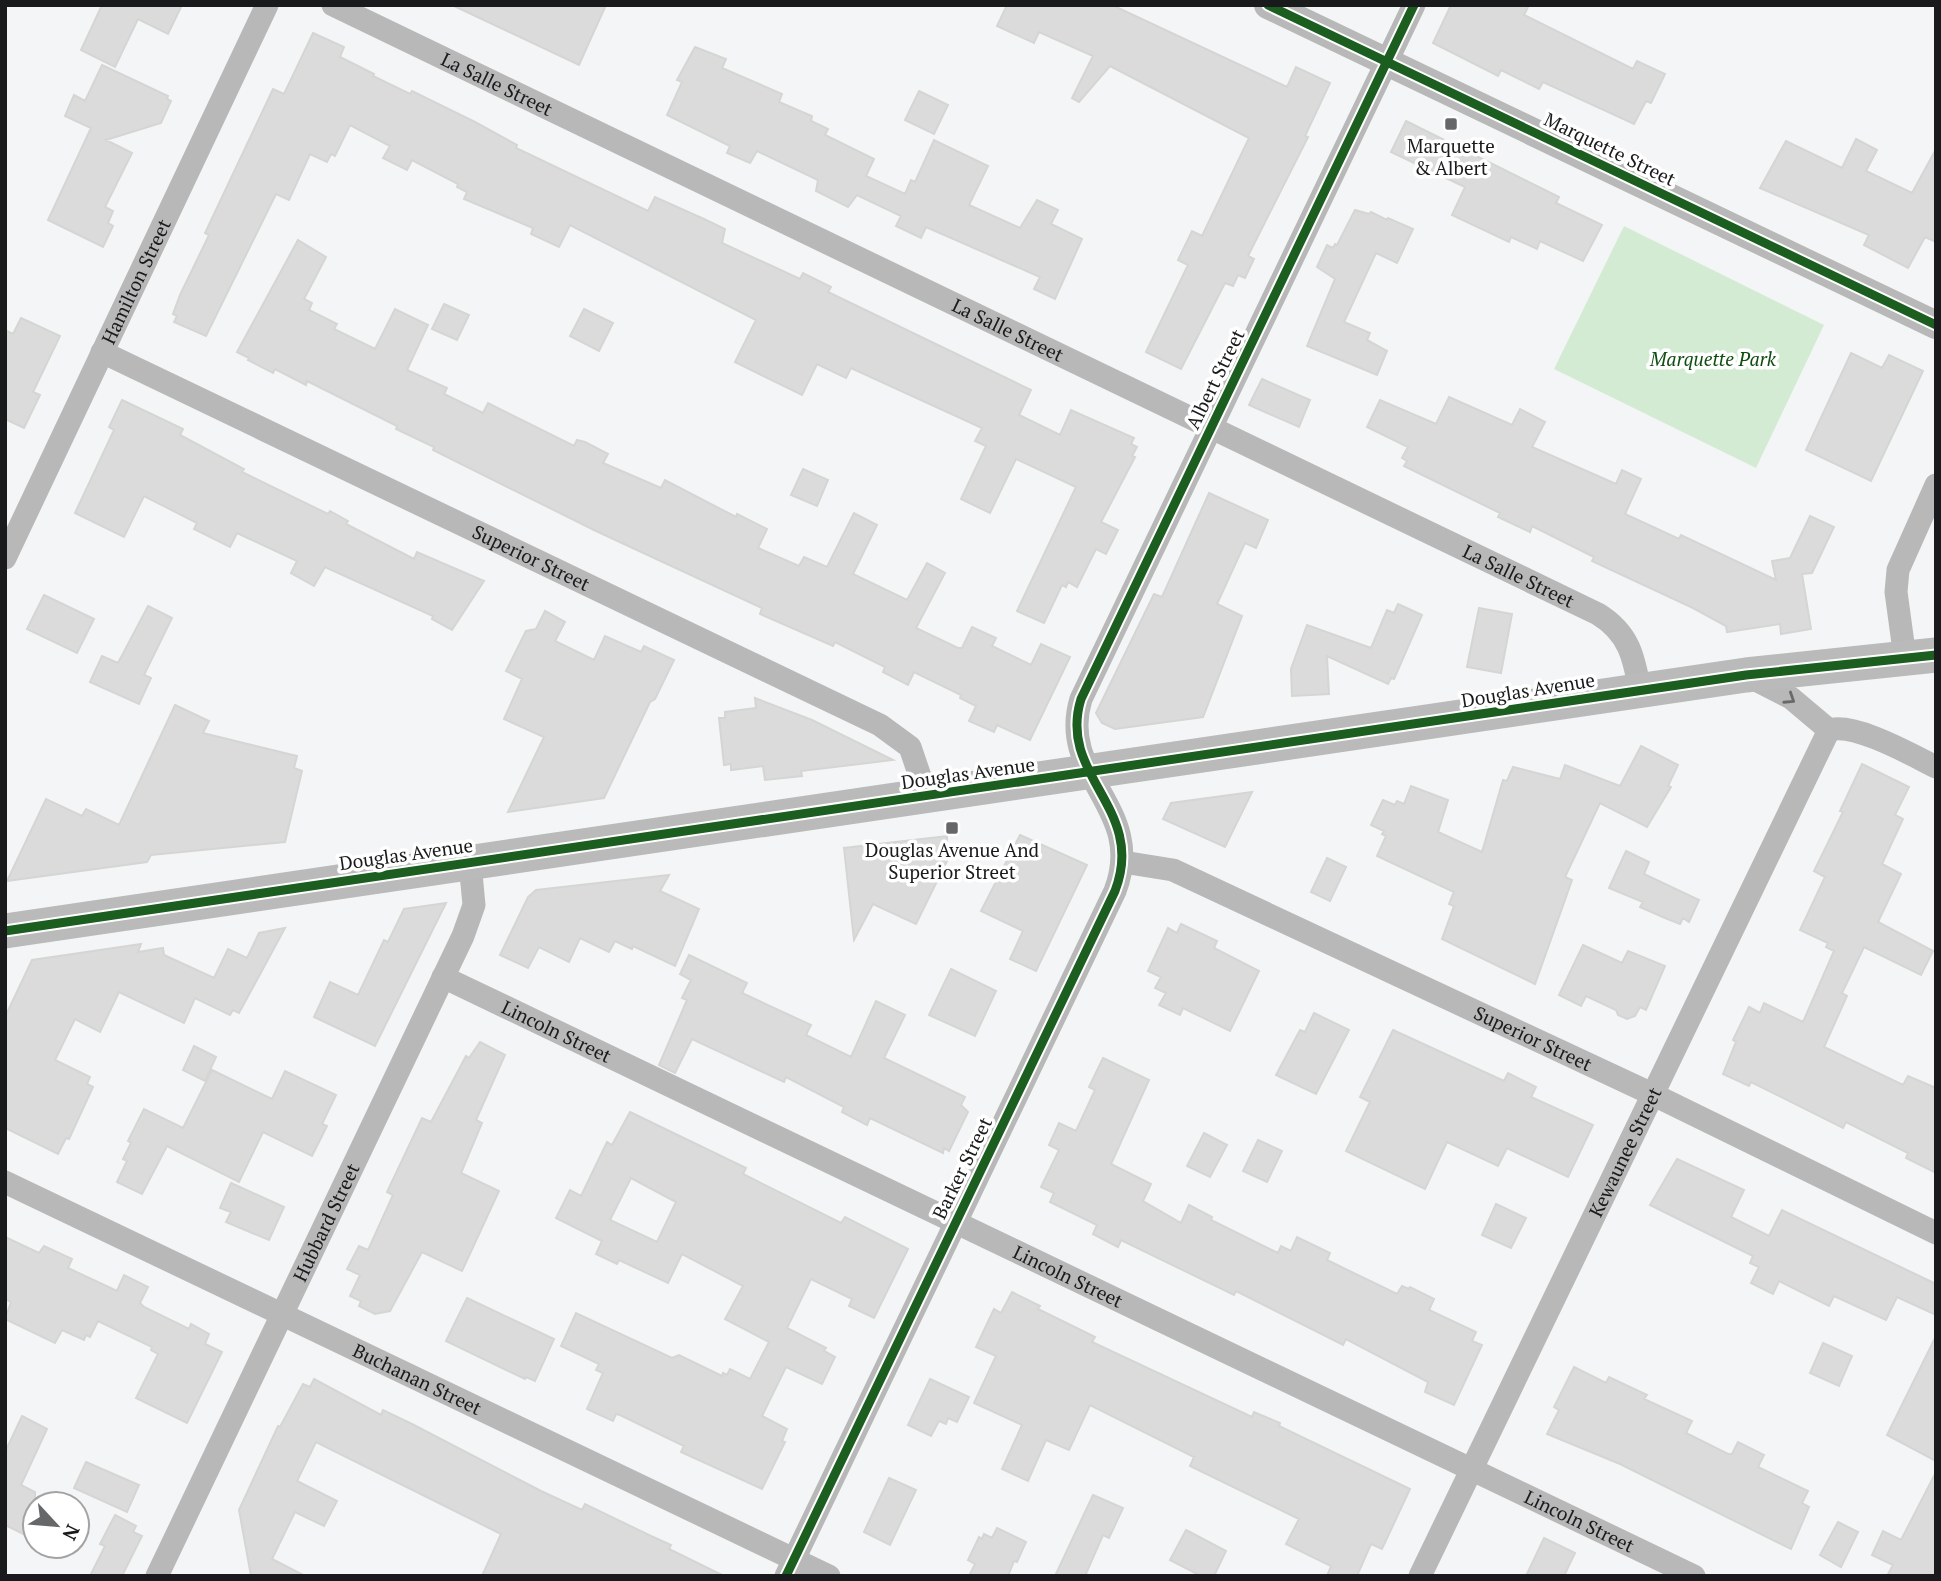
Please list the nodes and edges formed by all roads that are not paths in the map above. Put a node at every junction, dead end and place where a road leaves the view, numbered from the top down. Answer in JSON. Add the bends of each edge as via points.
{"nodes":[{"id":1,"x":268,"y":5,"type":"edge"},
{"id":2,"x":333,"y":5,"type":"edge"},
{"id":3,"x":1268,"y":5,"type":"edge"},
{"id":4,"x":1413,"y":5,"type":"edge"},
{"id":5,"x":1387,"y":62,"type":"junction"},
{"id":6,"x":1936,"y":325,"type":"edge"},
{"id":7,"x":102,"y":352,"type":"junction"},
{"id":8,"x":1212,"y":426,"type":"junction"},
{"id":9,"x":1936,"y":485,"type":"edge"},
{"id":10,"x":5,"y":558,"type":"edge"},
{"id":11,"x":1920,"y":656,"type":"edge"},
{"id":12,"x":1746,"y":675,"type":"junction"},
{"id":13,"x":1640,"y":691,"type":"junction"},
{"id":14,"x":1829,"y":730,"type":"junction"},
{"id":15,"x":1936,"y":767,"type":"edge"},
{"id":16,"x":1089,"y":774,"type":"junction"},
{"id":17,"x":927,"y":797,"type":"junction"},
{"id":18,"x":1123,"y":862,"type":"junction"},
{"id":19,"x":470,"y":863,"type":"junction"},
{"id":20,"x":5,"y":932,"type":"edge"},
{"id":21,"x":443,"y":977,"type":"junction"},
{"id":22,"x":1651,"y":1094,"type":"junction"},
{"id":23,"x":5,"y":1182,"type":"edge"},
{"id":24,"x":955,"y":1223,"type":"junction"},
{"id":25,"x":1936,"y":1233,"type":"edge"},
{"id":26,"x":282,"y":1314,"type":"junction"},
{"id":27,"x":1471,"y":1469,"type":"junction"},
{"id":28,"x":790,"y":1567,"type":"edge"},
{"id":29,"x":157,"y":1576,"type":"edge"},
{"id":30,"x":828,"y":1576,"type":"edge"},
{"id":31,"x":1420,"y":1576,"type":"edge"},
{"id":32,"x":1693,"y":1576,"type":"edge"}],
"edges":[{"from":1,"to":7,"type":"street","name":"Hamilton Street"},
{"from":2,"to":8,"type":"street","name":"La Salle Street"},
{"from":3,"to":5,"type":"street","name":"Marquette Street"},
{"from":4,"to":5,"type":"street","name":"Albert Street"},
{"from":5,"to":6,"type":"street","name":"Marquette Street"},
{"from":5,"to":8,"type":"street","name":"Albert Street"},
{"from":7,"to":10,"type":"street","name":"Hamilton Street"},
{"from":7,"to":17,"type":"street","name":"Superior Street","via":[[880,725],[910,747]]},
{"from":8,"to":13,"type":"street","name":"La Salle Street","via":[[1598,614],[1626,640]]},
{"from":8,"to":16,"type":"street","name":"Albert Street","via":[[1081,699],[1077,729]]},
{"from":9,"to":11,"type":"street","via":[[1898,570],[1896,592]]},
{"from":11,"to":12,"type":"main road","name":"Douglas Avenue"},
{"from":12,"to":13,"type":"main road","name":"Douglas Avenue"},
{"from":12,"to":14,"type":"street","one_way":true,"via":[[1791,698]]},
{"from":13,"to":16,"type":"main road","name":"Douglas Avenue"},
{"from":14,"to":15,"type":"street","via":[[1839,728],[1866,736]]},
{"from":14,"to":22,"type":"street","name":"Kewaunee Street"},
{"from":16,"to":17,"type":"main road","name":"Douglas Avenue"},
{"from":16,"to":18,"type":"street","name":"Barker Street","via":[[1117,820]]},
{"from":17,"to":19,"type":"main road","name":"Douglas Avenue"},
{"from":18,"to":22,"type":"street","name":"Superior Street","via":[[1173,870]]},
{"from":18,"to":24,"type":"street","name":"Barker Street","via":[[1115,891]]},
{"from":19,"to":20,"type":"main road","name":"Douglas Avenue"},
{"from":19,"to":21,"type":"street","name":"Hubbard Street","via":[[473,911]]},
{"from":21,"to":24,"type":"street","name":"Lincoln Street"},
{"from":21,"to":26,"type":"street","name":"Hubbard Street"},
{"from":22,"to":25,"type":"street","name":"Superior Street"},
{"from":22,"to":27,"type":"street","name":"Kewaunee Street"},
{"from":23,"to":26,"type":"street","name":"Buchanan Street"},
{"from":24,"to":27,"type":"street","name":"Lincoln Street"},
{"from":24,"to":28,"type":"street","name":"Barker Street"},
{"from":26,"to":28,"type":"street","name":"Buchanan Street"},
{"from":26,"to":29,"type":"street","name":"Hubbard Street"},
{"from":27,"to":31,"type":"street","name":"Kewaunee Street"},
{"from":27,"to":32,"type":"street","name":"Lincoln Street"},
{"from":28,"to":30,"type":"street","name":"Buchanan Street"}]}
